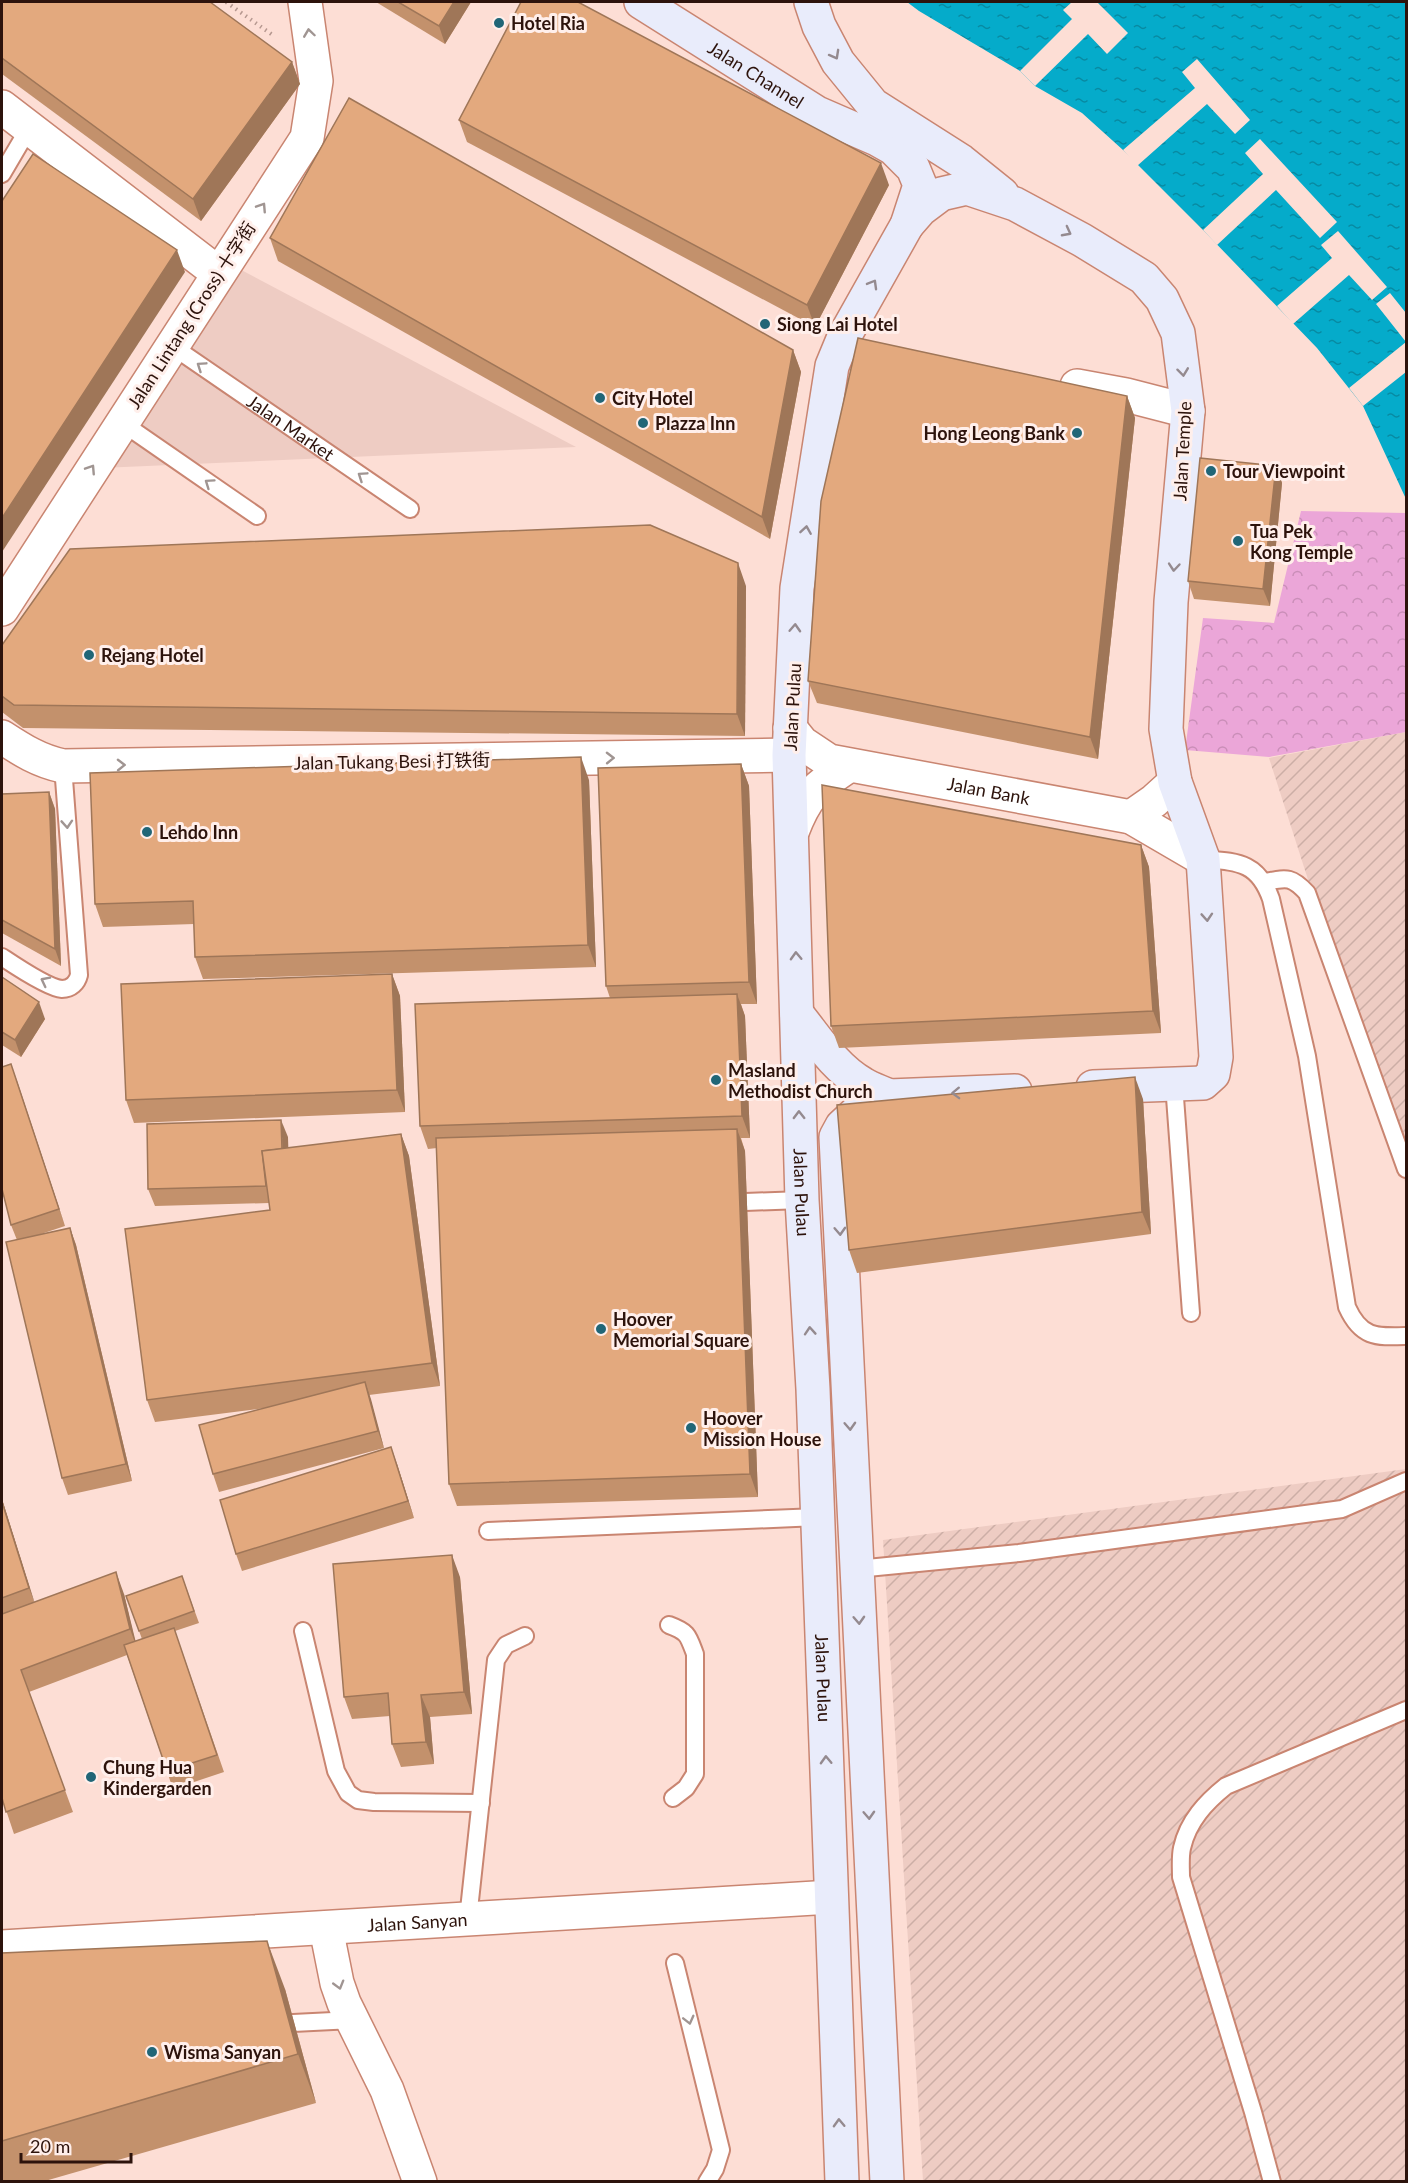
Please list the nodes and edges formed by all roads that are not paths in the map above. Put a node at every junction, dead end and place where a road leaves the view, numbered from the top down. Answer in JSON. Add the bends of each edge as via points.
{"nodes":[{"id":1,"x":305,"y":2,"type":"edge"},
{"id":2,"x":811,"y":2,"type":"edge"},
{"id":3,"x":658,"y":5,"type":"edge"},
{"id":4,"x":2,"y":107,"type":"edge"},
{"id":5,"x":29,"y":128,"type":"junction"},
{"id":6,"x":878,"y":139,"type":"joint"},
{"id":7,"x":2,"y":174,"type":"edge"},
{"id":8,"x":1015,"y":204,"type":"junction"},
{"id":9,"x":907,"y":225,"type":"junction"},
{"id":10,"x":218,"y":273,"type":"junction"},
{"id":11,"x":172,"y":346,"type":"junction"},
{"id":12,"x":865,"y":355,"type":"edge"},
{"id":13,"x":832,"y":366,"type":"junction"},
{"id":14,"x":1044,"y":379,"type":"edge"},
{"id":15,"x":1188,"y":411,"type":"junction"},
{"id":16,"x":121,"y":422,"type":"junction"},
{"id":17,"x":410,"y":508,"type":"dead end"},
{"id":18,"x":257,"y":516,"type":"dead end"},
{"id":19,"x":2,"y":609,"type":"edge"},
{"id":20,"x":2,"y":737,"type":"edge"},
{"id":21,"x":790,"y":742,"type":"junction"},
{"id":22,"x":63,"y":766,"type":"junction"},
{"id":23,"x":848,"y":766,"type":"junction"},
{"id":24,"x":1175,"y":782,"type":"junction"},
{"id":25,"x":1131,"y":817,"type":"junction"},
{"id":26,"x":792,"y":832,"type":"junction"},
{"id":27,"x":1203,"y":859,"type":"junction"},
{"id":28,"x":1265,"y":882,"type":"junction"},
{"id":29,"x":2,"y":957,"type":"edge"},
{"id":30,"x":797,"y":1014,"type":"junction"},
{"id":31,"x":1189,"y":1083,"type":"junction"},
{"id":32,"x":889,"y":1096,"type":"junction"},
{"id":33,"x":1407,"y":1169,"type":"edge"},
{"id":34,"x":802,"y":1200,"type":"junction"},
{"id":35,"x":745,"y":1202,"type":"dead end"},
{"id":36,"x":1191,"y":1313,"type":"dead end"},
{"id":37,"x":1407,"y":1336,"type":"edge"},
{"id":38,"x":1407,"y":1481,"type":"edge"},
{"id":39,"x":818,"y":1517,"type":"junction"},
{"id":40,"x":488,"y":1531,"type":"dead end"},
{"id":41,"x":857,"y":1569,"type":"junction"},
{"id":42,"x":669,"y":1625,"type":"dead end"},
{"id":43,"x":303,"y":1631,"type":"dead end"},
{"id":44,"x":525,"y":1636,"type":"dead end"},
{"id":45,"x":1407,"y":1710,"type":"edge"},
{"id":46,"x":674,"y":1798,"type":"dead end"},
{"id":47,"x":481,"y":1803,"type":"junction"},
{"id":48,"x":831,"y":1898,"type":"junction"},
{"id":49,"x":468,"y":1919,"type":"junction"},
{"id":50,"x":326,"y":1928,"type":"junction"},
{"id":51,"x":2,"y":1947,"type":"edge"},
{"id":52,"x":675,"y":1963,"type":"dead end"},
{"id":53,"x":353,"y":2020,"type":"junction"},
{"id":54,"x":254,"y":2025,"type":"edge"},
{"id":55,"x":420,"y":2181,"type":"edge"},
{"id":56,"x":708,"y":2181,"type":"edge"},
{"id":57,"x":842,"y":2181,"type":"edge"},
{"id":58,"x":887,"y":2181,"type":"edge"},
{"id":59,"x":1272,"y":2181,"type":"edge"}],
"edges":[{"from":10,"to":1,"type":"street","name":"Jalan Lintang (Cross) 十字街","one_way":true,"via":[[307,138],[315,91]]},
{"from":2,"to":8,"type":"street","one_way":true,"via":[[838,62],[873,105],[961,160]]},
{"from":3,"to":6,"type":"street","name":"Jalan Channel","via":[[817,113]]},
{"from":4,"to":5,"type":"street"},
{"from":5,"to":7,"type":"lane"},
{"from":5,"to":10,"type":"street"},
{"from":6,"to":9,"type":"street","name":"Jalan Pulau","via":[[913,168],[920,185]]},
{"from":8,"to":9,"type":"street","name":"Jalan Pulau","via":[[967,188],[941,194]]},
{"from":8,"to":15,"type":"street","name":"Jalan Temple","one_way":true,"via":[[1144,278],[1162,298],[1178,333]]},
{"from":13,"to":9,"type":"street","name":"Jalan Pulau","one_way":true,"via":[[844,337]]},
{"from":10,"to":11,"type":"street","name":"Jalan Lintang (Cross) 十字街"},
{"from":11,"to":16,"type":"street","name":"Jalan Lintang (Cross) 十字街"},
{"from":17,"to":11,"type":"lane","name":"Jalan Market","one_way":true},
{"from":12,"to":13,"type":"street"},
{"from":21,"to":13,"type":"street","name":"Jalan Pulau","one_way":true,"via":[[797,588]]},
{"from":14,"to":15,"type":"street"},
{"from":15,"to":24,"type":"street","name":"Jalan Temple","one_way":true,"via":[[1171,602],[1166,729]]},
{"from":18,"to":16,"type":"lane","one_way":true},
{"from":19,"to":16,"type":"street","name":"Jalan Lintang (Cross) 十字街","one_way":true},
{"from":20,"to":22,"type":"street","name":"Jalan Tukang Besi 打铁街","via":[[32,756]]},
{"from":22,"to":21,"type":"street","name":"Jalan Tukang Besi 打铁街","one_way":true},
{"from":21,"to":23,"type":"street","name":"Jalan Bank","via":[[802,743],[828,761]]},
{"from":21,"to":26,"type":"street","name":"Jalan Pulau"},
{"from":22,"to":29,"type":"lane","one_way":true,"via":[[77,982],[62,989],[52,986]]},
{"from":23,"to":25,"type":"street","name":"Jalan Bank"},
{"from":23,"to":26,"type":"street","via":[[811,794]]},
{"from":24,"to":25,"type":"street"},
{"from":24,"to":27,"type":"street","name":"Jalan Temple"},
{"from":25,"to":27,"type":"street","name":"Jalan Bank"},
{"from":30,"to":26,"type":"street","name":"Jalan Pulau","one_way":true},
{"from":27,"to":28,"type":"lane","via":[[1236,862]]},
{"from":27,"to":31,"type":"street","name":"Jalan Temple","one_way":true,"via":[[1216,1058],[1213,1074]]},
{"from":28,"to":33,"type":"lane","via":[[1288,878],[1308,893]]},
{"from":28,"to":37,"type":"lane","via":[[1307,1056],[1347,1307],[1353,1322],[1363,1331],[1378,1337]]},
{"from":30,"to":32,"type":"street","via":[[833,1060],[863,1085]]},
{"from":34,"to":30,"type":"street","name":"Jalan Pulau","one_way":true},
{"from":31,"to":32,"type":"street","one_way":true},
{"from":31,"to":36,"type":"lane"},
{"from":32,"to":41,"type":"street","name":"Jalan Pulau","one_way":true,"via":[[855,1114],[836,1137]]},
{"from":34,"to":35,"type":"lane"},
{"from":39,"to":34,"type":"street","name":"Jalan Pulau","one_way":true},
{"from":38,"to":41,"type":"lane","via":[[1342,1509],[1019,1553]]},
{"from":39,"to":40,"type":"lane"},
{"from":48,"to":39,"type":"street","name":"Jalan Pulau","one_way":true},
{"from":41,"to":58,"type":"street","name":"Jalan Pulau","one_way":true},
{"from":42,"to":46,"type":"lane","via":[[684,1630],[695,1654],[695,1774]]},
{"from":43,"to":47,"type":"lane","via":[[336,1771],[348,1793],[358,1800],[374,1802]]},
{"from":44,"to":47,"type":"lane","via":[[506,1645],[496,1660]]},
{"from":45,"to":59,"type":"lane","via":[[1226,1786],[1206,1802],[1181,1848],[1181,1877]]},
{"from":47,"to":49,"type":"lane"},
{"from":48,"to":49,"type":"street","name":"Jalan Sanyan"},
{"from":57,"to":48,"type":"street","name":"Jalan Pulau","one_way":true},
{"from":49,"to":50,"type":"street","name":"Jalan Sanyan"},
{"from":50,"to":51,"type":"street","name":"Jalan Sanyan"},
{"from":50,"to":53,"type":"street","one_way":true,"via":[[337,1983]]},
{"from":52,"to":56,"type":"lane","one_way":true,"via":[[721,2150]]},
{"from":53,"to":54,"type":"lane"},
{"from":53,"to":55,"type":"street","via":[[387,2090]]}]}
